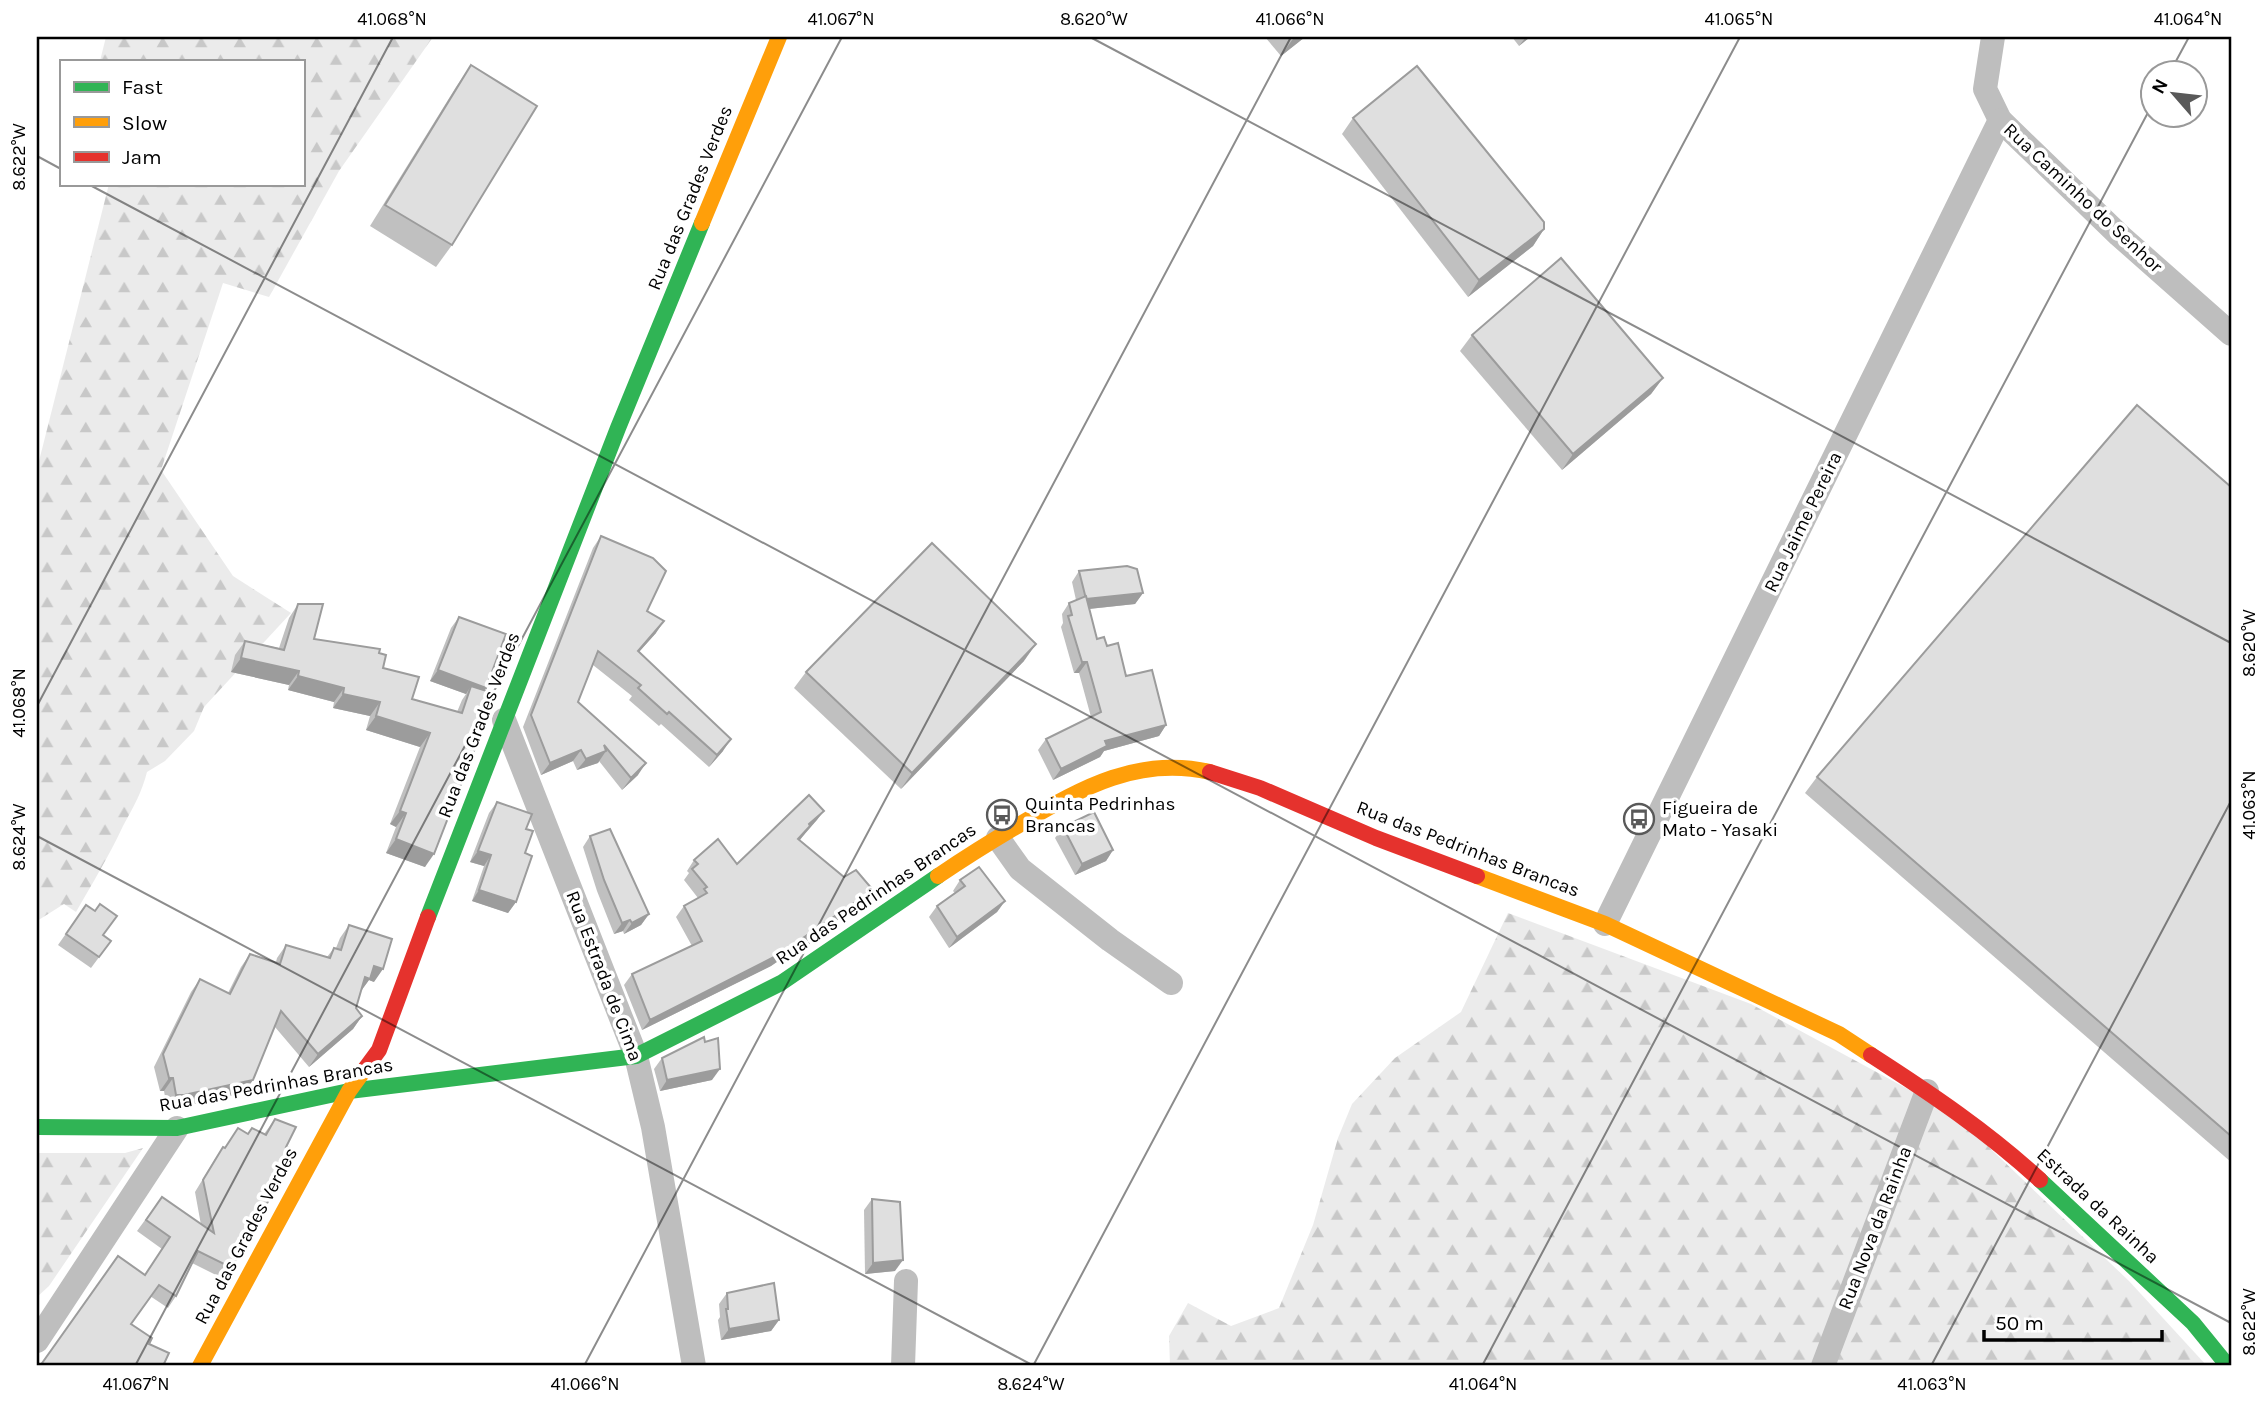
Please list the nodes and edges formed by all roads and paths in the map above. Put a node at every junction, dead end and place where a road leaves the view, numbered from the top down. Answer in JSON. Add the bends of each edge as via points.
{"nodes":[{"id":1,"x":779,"y":37,"type":"edge"},
{"id":2,"x":1993,"y":37,"type":"edge"},
{"id":3,"x":2000,"y":120,"type":"junction"},
{"id":4,"x":2231,"y":334,"type":"edge"},
{"id":5,"x":504,"y":720,"type":"junction"},
{"id":6,"x":998,"y":838,"type":"junction"},
{"id":7,"x":1605,"y":923,"type":"junction"},
{"id":8,"x":1171,"y":983,"type":"dead end"},
{"id":9,"x":636,"y":1056,"type":"junction"},
{"id":10,"x":1927,"y":1090,"type":"junction"},
{"id":11,"x":349,"y":1091,"type":"junction"},
{"id":12,"x":37,"y":1127,"type":"edge"},
{"id":13,"x":177,"y":1128,"type":"junction"},
{"id":14,"x":906,"y":1280,"type":"dead end"},
{"id":15,"x":37,"y":1341,"type":"edge"},
{"id":16,"x":200,"y":1366,"type":"edge"},
{"id":17,"x":694,"y":1366,"type":"edge"},
{"id":18,"x":903,"y":1366,"type":"edge"},
{"id":19,"x":1823,"y":1366,"type":"edge"},
{"id":20,"x":2228,"y":1366,"type":"edge"}],
"edges":[{"from":1,"to":5,"type":"street","name":"Rua das Grades Verdes"},
{"from":2,"to":3,"type":"street","name":"Rua Caminho do Senhor","via":[[1985,89]]},
{"from":3,"to":4,"type":"street","name":"Rua Caminho do Senhor"},
{"from":3,"to":7,"type":"street","name":"Rua Jaime Pereira"},
{"from":5,"to":9,"type":"street","name":"Rua Estrada de Cima"},
{"from":5,"to":11,"type":"street","name":"Rua das Grades Verdes","via":[[379,1050]]},
{"from":6,"to":7,"type":"street","name":"Rua das Pedrinhas Brancas","via":[[1107,778],[1154,767],[1193,768],[1260,788],[1376,838]]},
{"from":6,"to":8,"type":"street","via":[[1020,869]]},
{"from":6,"to":9,"type":"street","name":"Rua das Pedrinhas Brancas","via":[[781,983]]},
{"from":7,"to":10,"type":"street","name":"Rua das Pedrinhas Brancas","via":[[1839,1034]]},
{"from":9,"to":11,"type":"street","name":"Rua das Pedrinhas Brancas"},
{"from":9,"to":17,"type":"street","name":"Rua Estrada de Cima","via":[[653,1127]]},
{"from":10,"to":19,"type":"street","name":"Rua Nova da Rainha"},
{"from":10,"to":20,"type":"street","name":"Estrada da Rainha","via":[[2007,1149],[2193,1324]]},
{"from":11,"to":13,"type":"street","name":"Rua das Pedrinhas Brancas"},
{"from":11,"to":16,"type":"street","name":"Rua das Grades Verdes"},
{"from":12,"to":13,"type":"street","name":"Rua das Pedrinhas Brancas"},
{"from":13,"to":15,"type":"street"},
{"from":14,"to":18,"type":"street"}]}
